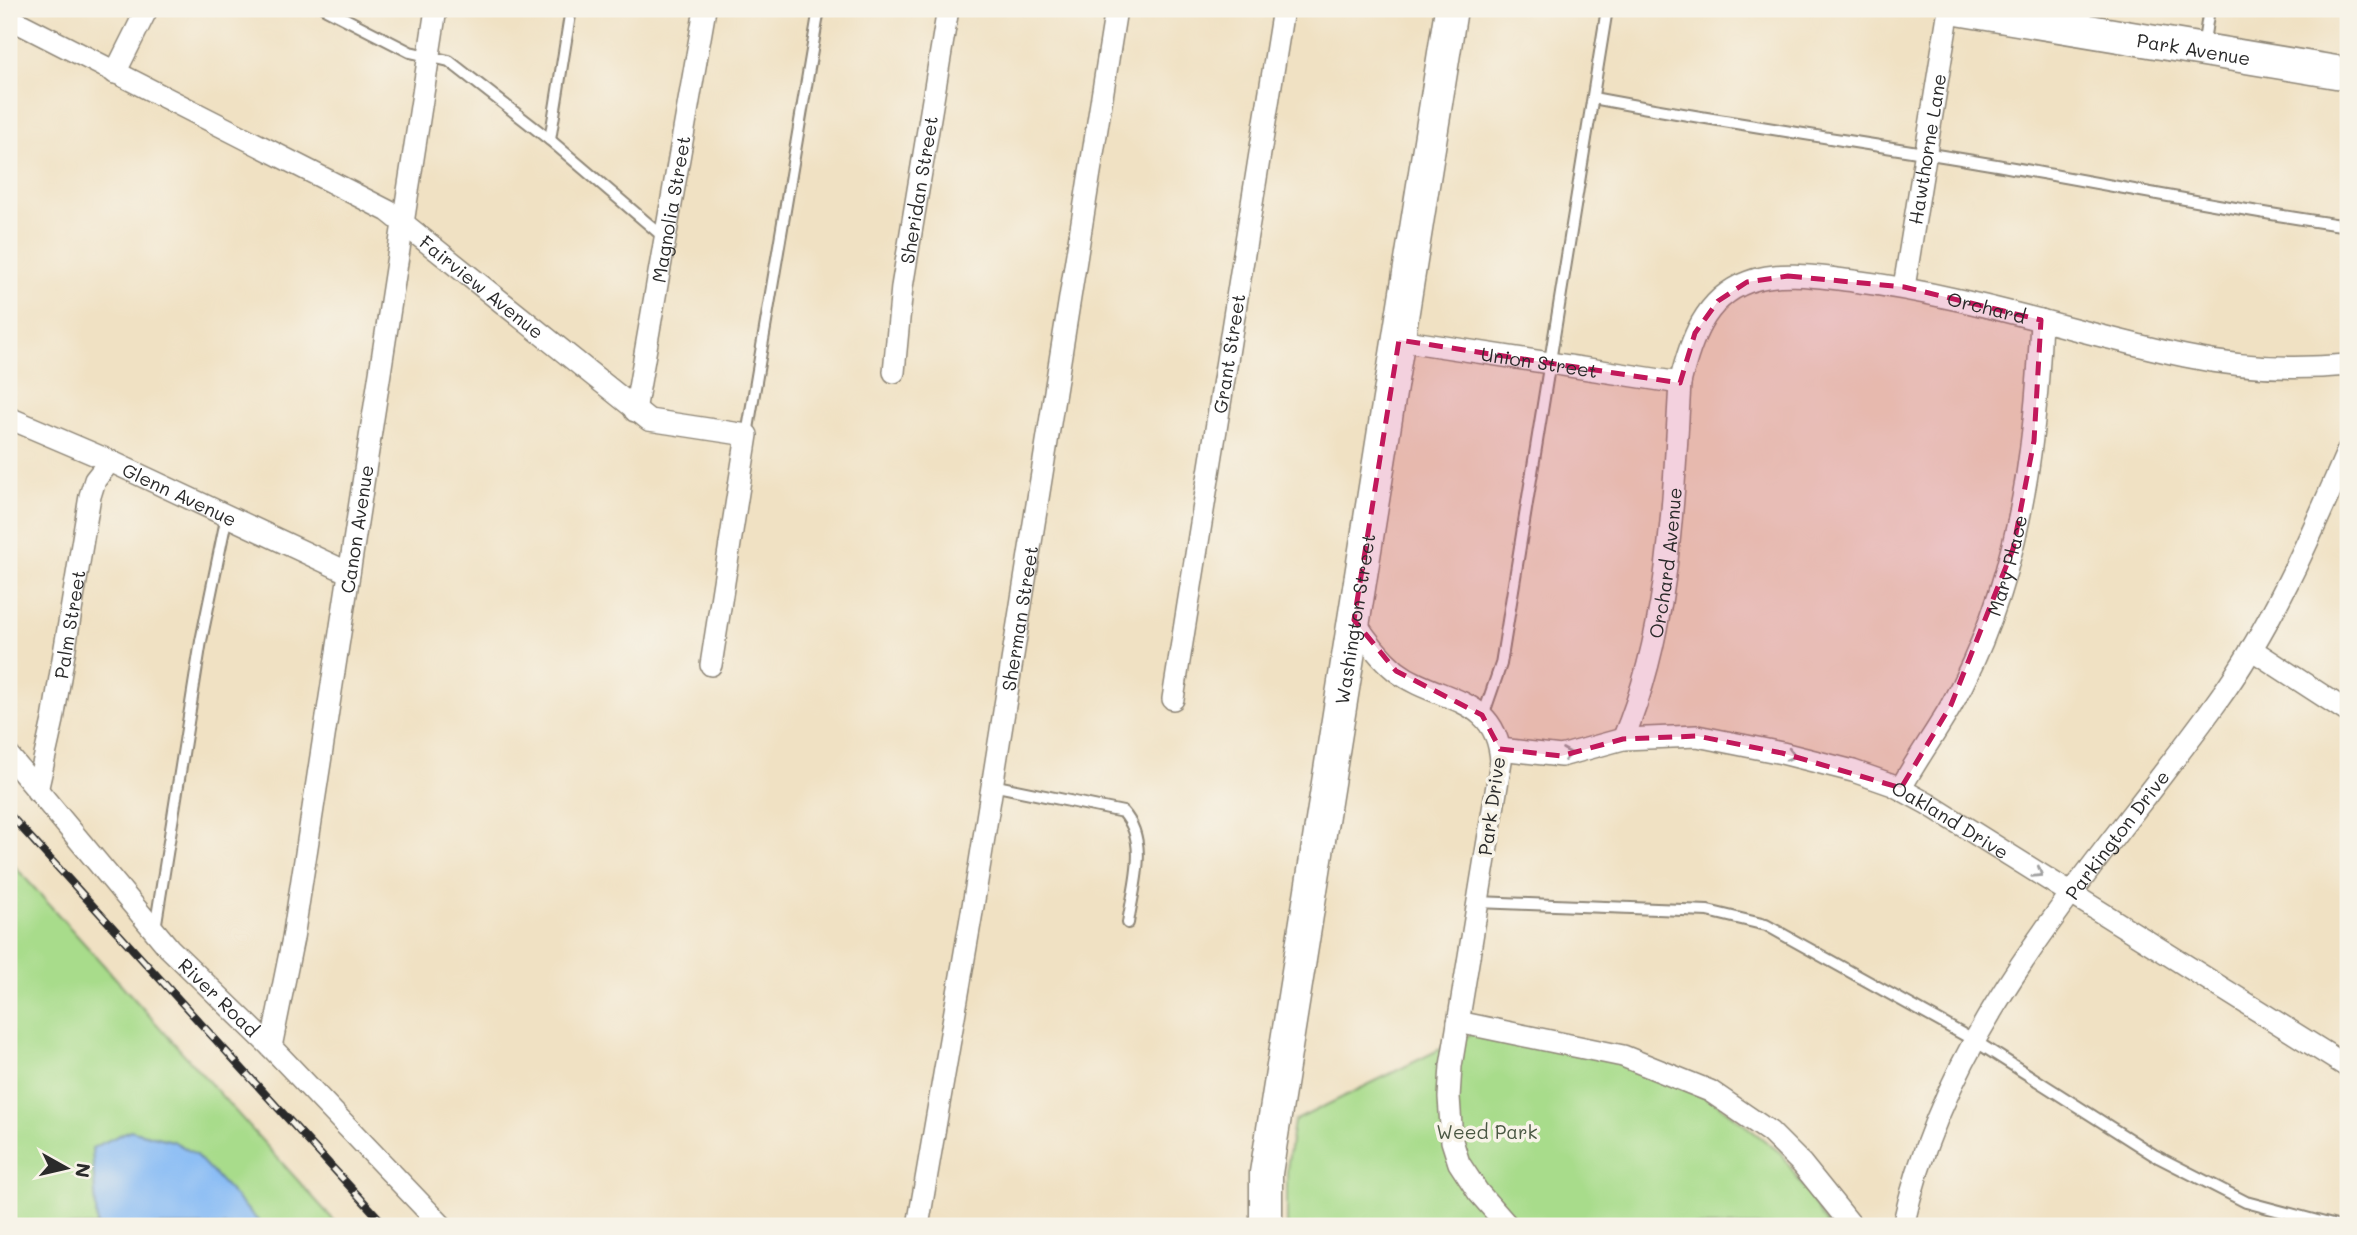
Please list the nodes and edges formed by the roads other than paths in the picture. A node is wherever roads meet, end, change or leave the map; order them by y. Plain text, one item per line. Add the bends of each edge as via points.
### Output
1 (147, 9) edge
2 (326, 9) edge
3 (436, 9) edge
4 (571, 9) edge
5 (705, 9) edge
6 (819, 9) edge
7 (948, 9) edge
8 (1116, 9) edge
9 (1283, 9) edge
10 (1451, 9) edge
11 (1607, 9) edge
12 (1949, 9) edge
13 (1957, 9) edge
14 (2209, 9) edge
15 (2055, 17) edge
16 (9, 18) edge
17 (2203, 50) junction
18 (429, 54) junction
19 (2347, 68) edge
20 (115, 72) junction
21 (1593, 97) junction
22 (550, 140) junction
23 (1926, 154) junction
24 (403, 222) junction
25 (2348, 226) edge
26 (666, 239) junction
27 (1904, 287) junction
28 (2041, 320) junction
29 (1399, 340) junction
30 (1551, 363) junction
31 (2348, 365) edge
32 (894, 372) dead end
33 (1680, 383) junction
34 (635, 411) junction
35 (9, 418) edge
36 (747, 435) junction
37 (2348, 450) edge
38 (110, 461) junction
39 (227, 515) junction
40 (349, 573) junction
41 (1354, 620) junction
42 (2251, 649) junction
43 (711, 665) dead end
44 (1173, 699) dead end
45 (2348, 712) edge
46 (1483, 716) junction
47 (1623, 739) junction
48 (1500, 749) junction
49 (9, 756) edge
50 (992, 785) junction
51 (1901, 788) junction
52 (37, 791) junction
53 (2068, 894) junction
54 (1477, 902) junction
55 (1128, 923) dead end
56 (155, 931) junction
57 (1458, 1022) junction
58 (1975, 1041) junction
59 (271, 1047) junction
60 (2348, 1067) edge
61 (1264, 1223) edge
62 (442, 1226) edge
63 (918, 1226) edge
64 (1508, 1226) edge
65 (1852, 1226) edge
66 (1903, 1226) edge
67 (2336, 1226) edge

1 - 20 street
2 - 18 lane via 411,52
3 - 18 street, Canon Avenue
4 - 22 lane
5 - 26 street, Magnolia Street
6 - 36 lane
7 - 32 street, Sheridan Street via 902,287
8 - 50 street, Sherman Street
9 - 44 street, Grant Street
10 - 29 main road, Washington Street
11 - 21 lane
12 - 23 street, Hawthorne Lane
13 - 15 main road, Park Avenue
14 - 17 lane
15 - 17 main road, Park Avenue
16 - 20 street, Fairview Avenue
17 - 19 main road, Park Avenue
18 - 22 lane via 449,61
18 - 24 street, Canon Avenue
20 - 24 street, Fairview Avenue
21 - 23 lane
21 - 30 lane
22 - 26 lane
23 - 25 lane
23 - 27 street, Hawthorne Lane
24 - 34 street, Fairview Avenue
24 - 40 street, Canon Avenue
26 - 34 street, Magnolia Street
27 - 28 street, Orchard
27 - 33 street, Orchard via 1788,276 1747,282 1705,315
28 - 31 street, Orchard via 2234,365 2292,370
28 - 51 street, Mary Place via 2034,441 2013,549 1951,705
29 - 30 street, Union Street
29 - 41 main road, Washington Street
30 - 33 street, Union Street
30 - 46 lane via 1501,664
33 - 47 street, Orchard Avenue via 1663,590 1650,652
34 - 36 street, Fairview Avenue via 658,423
35 - 38 street, Glenn Avenue
36 - 43 street
37 - 42 street, Parkington Drive
38 - 39 street, Glenn Avenue
38 - 52 street, Palm Street via 95,480 90,496
39 - 40 street, Glenn Avenue
39 - 56 lane via 201,640
40 - 59 street, Canon Avenue via 293,938
41 - 46 street via 1396,671
41 - 61 main road, Washington Street via 1266,1173
42 - 45 street
42 - 53 street, Parkington Drive via 2217,703
46 - 48 street, Park Drive
48 -> 47 street, Oakland Drive via 1561,756
47 -> 51 street, Oakland Drive via 1697,736 1853,771
48 - 54 street, Park Drive
49 - 52 street, River Road
50 - 55 lane via 1123,812 1137,833 1139,846
50 - 63 street, Sherman Street
51 -> 53 street, Oakland Drive
52 - 56 street, River Road
53 - 58 street, Parkington Drive
53 - 60 street, Oakland Drive
54 - 57 street, Park Drive
54 - 58 lane via 1708,911 1766,925
56 - 59 street, River Road
57 - 64 street, Park Drive via 1449,1097 1452,1141 1470,1181
57 - 65 street via 1623,1056 1710,1091 1770,1132
58 - 66 street, Parkington Drive via 1936,1119
58 - 67 lane via 2154,1155 2246,1202
59 - 62 street, River Road

